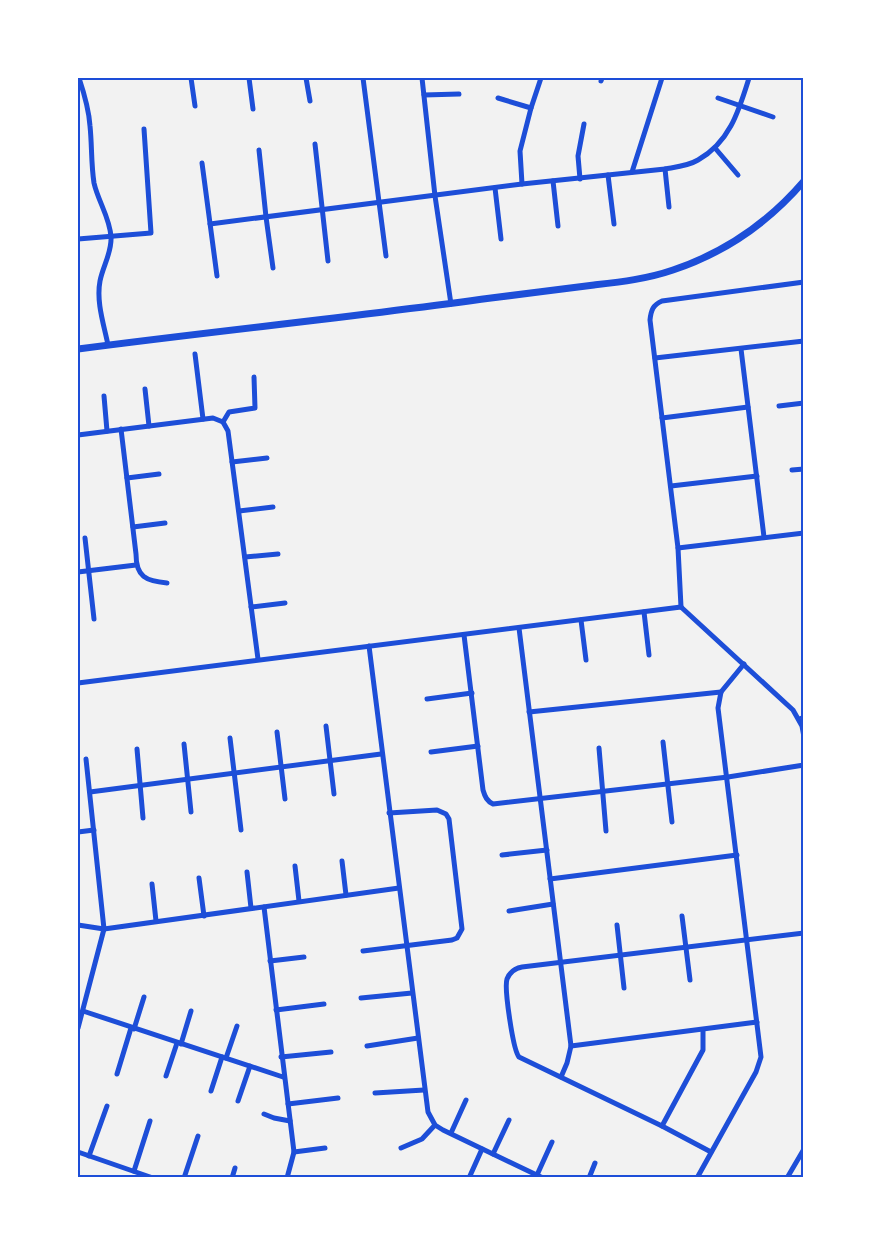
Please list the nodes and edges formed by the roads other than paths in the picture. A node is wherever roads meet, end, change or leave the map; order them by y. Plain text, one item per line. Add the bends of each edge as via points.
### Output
1 (80, 78) edge
2 (191, 78) edge
3 (248, 78) edge
4 (306, 78) edge
5 (363, 78) edge
6 (422, 78) edge
7 (541, 78) edge
8 (662, 78) edge
9 (749, 78) edge
10 (459, 94) dead end
11 (424, 95) junction
12 (498, 98) dead end
13 (718, 98) dead end
14 (310, 101) dead end
15 (195, 106) dead end
16 (741, 106) junction
17 (531, 108) junction
18 (253, 109) dead end
19 (773, 117) dead end
20 (584, 124) dead end
21 (144, 129) dead end
22 (315, 144) dead end
23 (715, 148) junction
24 (259, 150) dead end
25 (202, 163) dead end
26 (665, 169) junction
27 (632, 172) junction
28 (738, 175) dead end
29 (608, 176) junction
30 (580, 179) junction
31 (553, 181) junction
32 (804, 181) edge
33 (522, 184) junction
34 (495, 188) junction
35 (435, 196) junction
36 (379, 203) junction
37 (670, 207) dead end
38 (322, 210) junction
39 (266, 217) junction
40 (210, 224) junction
41 (614, 224) dead end
42 (558, 226) dead end
43 (111, 236) junction
44 (78, 238) edge
45 (501, 239) dead end
46 (386, 256) dead end
47 (328, 260) dead end
48 (274, 268) dead end
49 (217, 276) dead end
50 (804, 282) edge
51 (451, 304) junction
52 (804, 341) edge
53 (108, 345) junction
54 (78, 348) edge
55 (741, 349) junction
56 (195, 354) dead end
57 (655, 358) junction
58 (254, 377) dead end
59 (145, 389) dead end
60 (104, 396) dead end
61 (804, 403) edge
62 (778, 406) dead end
63 (748, 407) junction
64 (662, 418) junction
65 (203, 419) junction
66 (223, 422) junction
67 (149, 426) junction
68 (121, 429) junction
69 (107, 431) junction
70 (78, 434) edge
71 (267, 458) dead end
72 (232, 462) junction
73 (804, 469) edge
74 (792, 470) dead end
75 (159, 474) dead end
76 (757, 476) junction
77 (127, 478) junction
78 (671, 486) junction
79 (273, 507) dead end
80 (239, 511) junction
81 (164, 523) dead end
82 (133, 527) junction
83 (804, 533) edge
84 (764, 537) junction
85 (85, 538) dead end
86 (678, 548) junction
87 (278, 554) dead end
88 (245, 557) junction
89 (136, 566) junction
90 (89, 570) junction
91 (78, 572) edge
92 (167, 583) dead end
93 (284, 603) dead end
94 (251, 607) junction
95 (681, 607) junction
96 (644, 612) junction
97 (94, 619) dead end
98 (581, 620) junction
99 (519, 628) junction
100 (464, 635) junction
101 (368, 646) junction
102 (649, 655) dead end
103 (258, 659) junction
104 (586, 660) dead end
105 (744, 664) junction
106 (78, 683) edge
107 (721, 692) junction
108 (472, 693) junction
109 (427, 699) dead end
110 (529, 712) junction
111 (801, 717) edge
112 (326, 726) dead end
113 (277, 732) dead end
114 (804, 737) edge
115 (230, 738) dead end
116 (663, 742) dead end
117 (184, 744) dead end
118 (478, 746) junction
119 (598, 748) dead end
120 (136, 749) dead end
121 (430, 752) dead end
122 (381, 754) junction
123 (86, 759) dead end
124 (330, 761) junction
125 (804, 764) edge
126 (281, 768) junction
127 (235, 774) junction
128 (728, 777) junction
129 (187, 779) junction
130 (668, 783) junction
131 (140, 785) junction
132 (602, 791) junction
133 (90, 792) junction
134 (334, 794) dead end
135 (540, 798) junction
136 (285, 799) dead end
137 (191, 812) dead end
138 (389, 814) junction
139 (143, 818) dead end
140 (672, 822) dead end
141 (804, 828) edge
142 (94, 830) junction
143 (241, 830) dead end
144 (606, 831) dead end
145 (78, 832) edge
146 (804, 833) edge
147 (546, 850) junction
148 (502, 855) dead end
149 (737, 855) junction
150 (342, 861) dead end
151 (295, 866) dead end
152 (247, 872) dead end
153 (199, 878) dead end
154 (550, 879) junction
155 (152, 884) dead end
156 (399, 888) junction
157 (346, 895) junction
158 (298, 901) junction
159 (553, 904) junction
160 (264, 906) junction
161 (251, 908) junction
162 (509, 910) dead end
163 (204, 916) junction
164 (682, 916) dead end
165 (156, 921) junction
166 (78, 925) edge
167 (617, 925) dead end
168 (104, 929) junction
169 (804, 932) edge
170 (747, 940) junction
171 (407, 946) junction
172 (686, 948) junction
173 (363, 951) dead end
174 (621, 956) junction
175 (304, 957) dead end
176 (270, 961) junction
177 (560, 963) junction
178 (690, 980) dead end
179 (624, 988) dead end
180 (412, 993) junction
181 (144, 997) dead end
182 (361, 998) dead end
183 (324, 1004) dead end
184 (276, 1010) junction
185 (191, 1011) dead end
186 (83, 1012) junction
187 (757, 1022) junction
188 (237, 1026) dead end
189 (78, 1028) edge
190 (133, 1028) junction
191 (702, 1030) junction
192 (418, 1038) junction
193 (179, 1043) junction
194 (367, 1046) dead end
195 (571, 1046) junction
196 (331, 1052) dead end
197 (281, 1057) junction
198 (224, 1058) junction
199 (250, 1066) junction
200 (117, 1074) dead end
201 (166, 1076) dead end
202 (283, 1077) junction
203 (560, 1077) junction
204 (424, 1090) junction
205 (211, 1091) dead end
206 (375, 1093) dead end
207 (338, 1098) dead end
208 (466, 1100) dead end
209 (238, 1101) dead end
210 (288, 1104) junction
211 (107, 1106) dead end
212 (264, 1114) dead end
213 (509, 1120) dead end
214 (290, 1121) junction
215 (150, 1122) dead end
216 (435, 1125) junction
217 (662, 1126) junction
218 (451, 1133) junction
219 (198, 1136) dead end
220 (552, 1142) dead end
221 (325, 1148) dead end
222 (401, 1148) dead end
223 (482, 1149) junction
224 (804, 1149) edge
225 (78, 1152) edge
226 (294, 1152) junction
227 (711, 1152) junction
228 (493, 1154) junction
229 (89, 1156) junction
230 (595, 1163) dead end
231 (235, 1168) dead end
232 (528, 1170) junction
233 (134, 1171) junction
234 (537, 1174) junction
235 (153, 1178) edge
236 (184, 1178) edge
237 (232, 1178) edge
238 (287, 1178) edge
239 (469, 1178) edge
240 (524, 1178) edge
241 (544, 1178) edge
242 (588, 1178) edge
243 (697, 1178) edge
244 (787, 1178) edge

1 - 43 street via 90,123 94,182
2 - 15 street
3 - 18 street
4 - 14 street
5 - 36 street
6 - 11 street
7 - 17 street
8 - 27 street
9 - 16 street
10 - 11 street
11 - 35 street
12 - 17 street
13 - 16 street
16 - 19 street
16 - 23 street via 732,127
17 - 33 street via 520,150
20 - 30 street via 578,156
21 - 43 street via 151,233
22 - 38 street
23 - 26 street via 698,160
23 - 28 street
24 - 39 street
25 - 40 street
26 - 27 street
26 - 37 street
27 - 29 street
29 - 30 street
29 - 41 street
30 - 31 street
31 - 33 street
31 - 42 street
32 - 51 street via 786,202 732,244 672,271 637,279
33 - 34 street
34 - 35 street
34 - 45 street
35 - 36 street
35 - 51 street
36 - 38 street
36 - 46 street
38 - 39 street
38 - 47 street
39 - 40 street
39 - 48 street
40 - 49 street
43 - 44 street
43 - 53 street via 99,290
50 - 57 street via 657,303 651,313
51 - 53 street
52 - 55 street
53 - 54 street
55 - 57 street
55 - 63 street
56 - 65 street
57 - 64 street
58 - 66 street via 255,408 229,412
59 - 67 street
60 - 69 street
61 - 62 street
63 - 64 street
63 - 76 street
64 - 78 street
65 - 66 street
65 - 67 street
66 - 72 street via 228,432
67 - 68 street
68 - 69 street
68 - 77 street
69 - 70 street
71 - 72 street
72 - 80 street
73 - 74 street
75 - 77 street
76 - 78 street
76 - 84 street
77 - 82 street
78 - 86 street
79 - 80 street
80 - 88 street
81 - 82 street
82 - 89 street
83 - 84 street
84 - 86 street
85 - 90 street
86 - 95 street
87 - 88 street
88 - 94 street
89 - 90 street
89 - 92 street via 147,579
90 - 91 street
90 - 97 street
93 - 94 street
94 - 103 street
95 - 96 street
95 - 105 street
96 - 98 street
96 - 102 street
98 - 99 street
98 - 104 street
99 - 100 street
99 - 110 street
100 - 101 street
100 - 108 street
101 - 103 street
101 - 122 street
103 - 106 street
105 - 107 street
105 - 111 street
107 - 110 street
107 - 128 street via 718,708
108 - 109 street
108 - 118 street
110 - 135 street
111 - 114 street
112 - 124 street
113 - 126 street
115 - 127 street
116 - 130 street
117 - 129 street
118 - 121 street
118 - 135 street via 483,790 488,802 499,804
119 - 132 street
120 - 131 street
122 - 124 street
122 - 138 street
123 - 133 street
124 - 126 street
124 - 134 street
125 - 128 street
126 - 127 street
126 - 136 street
127 - 129 street
127 - 143 street
128 - 130 street
128 - 149 street
129 - 131 street
129 - 137 street
130 - 132 street
130 - 140 street
131 - 133 street
131 - 139 street
132 - 135 street
132 - 144 street
133 - 142 street
135 - 147 street
138 - 156 street
138 - 171 street via 437,810 446,814 451,824 462,929 452,940
141 - 146 street
142 - 145 street
142 - 168 street
147 - 148 street
147 - 154 street
149 - 154 street
149 - 170 street
150 - 157 street
151 - 158 street
152 - 161 street
153 - 163 street
154 - 159 street
155 - 165 street
156 - 157 street
156 - 171 street
157 - 158 street
158 - 160 street
159 - 162 street
159 - 177 street
160 - 161 street
160 - 176 street
161 - 163 street
163 - 165 street
164 - 172 street
165 - 168 street
166 - 168 street
167 - 174 street
168 - 186 street
169 - 170 street
170 - 172 street
170 - 187 street
171 - 173 street
171 - 180 street
172 - 174 street
172 - 178 street
174 - 177 street
174 - 179 street
175 - 176 street
176 - 184 street
177 - 195 street
177 - 203 street via 518,968 507,981 516,1054
180 - 182 street
180 - 192 street
181 - 190 street
183 - 184 street
184 - 197 street
185 - 193 street
186 - 189 street
186 - 190 street
187 - 191 street
187 - 227 street via 760,1064
188 - 198 street
190 - 193 street
190 - 200 street
191 - 195 street
191 - 217 street via 703,1050
192 - 194 street
192 - 204 street
193 - 198 street
193 - 201 street
195 - 203 street
196 - 197 street
197 - 202 street
198 - 199 street
198 - 205 street
199 - 202 street
199 - 209 street
202 - 210 street
203 - 217 street
204 - 206 street
204 - 216 street via 428,1112
207 - 210 street
208 - 218 street
210 - 214 street
211 - 229 street
212 - 214 street
213 - 228 street
214 - 226 street
215 - 233 street
216 - 218 street
216 - 222 street via 422,1139
217 - 227 street
218 - 223 street
219 - 236 street
220 - 234 street
221 - 226 street
223 - 228 street
223 - 239 street
224 - 244 street
225 - 229 street
226 - 238 street
227 - 243 street
228 - 232 street
229 - 233 street
230 - 242 street
231 - 237 street
232 - 234 street
232 - 240 street
233 - 235 street
234 - 241 street

